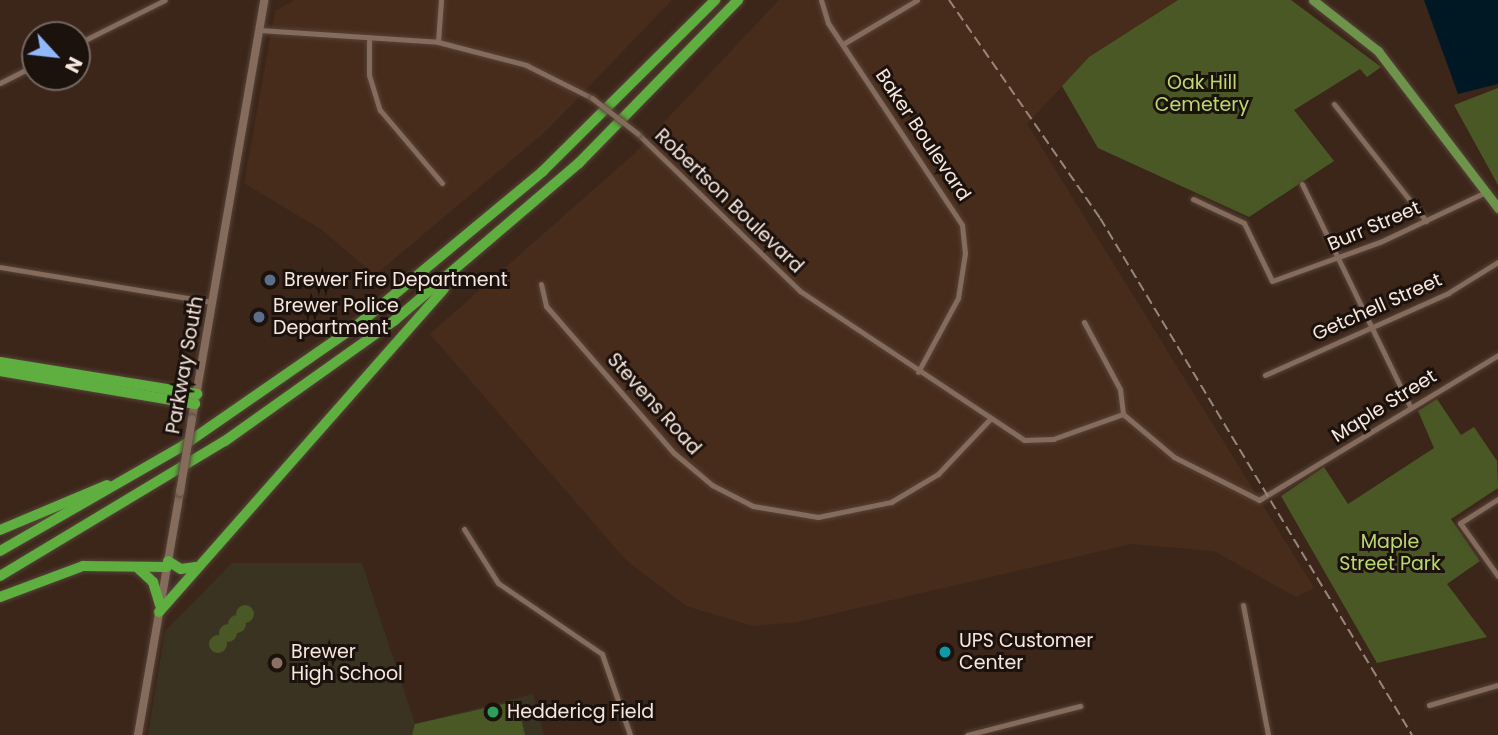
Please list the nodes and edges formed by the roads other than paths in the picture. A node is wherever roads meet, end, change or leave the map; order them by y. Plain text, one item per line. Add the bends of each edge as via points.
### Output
1 (165, 0) edge
2 (264, 0) edge
3 (441, 0) edge
4 (709, 0) edge
5 (715, 0) edge
6 (738, 0) edge
7 (821, 0) edge
8 (917, 0) edge
9 (1313, 0) edge
10 (259, 30) junction
11 (91, 37) edge
12 (677, 40) junction
13 (369, 41) junction
14 (438, 42) junction
15 (843, 44) junction
16 (21, 72) edge
17 (0, 83) edge
18 (1334, 104) dead end
19 (442, 183) dead end
20 (1301, 184) dead end
21 (1486, 192) junction
22 (1193, 199) dead end
23 (1498, 208) edge
24 (519, 218) junction
25 (1426, 221) junction
26 (1341, 258) junction
27 (1498, 262) edge
28 (0, 267) edge
29 (541, 284) dead end
30 (212, 302) junction
31 (1084, 322) dead end
32 (1371, 327) junction
33 (1498, 355) edge
34 (0, 362) edge
35 (0, 371) edge
36 (918, 372) junction
37 (1265, 374) dead end
38 (196, 399) junction
39 (1411, 408) junction
40 (1123, 414) junction
41 (991, 418) junction
42 (163, 458) junction
43 (1498, 499) edge
44 (464, 529) dead end
45 (0, 530) edge
46 (0, 551) edge
47 (201, 563) junction
48 (167, 564) junction
49 (133, 566) junction
50 (0, 576) edge
51 (1498, 576) edge
52 (0, 597) edge
53 (1243, 604) dead end
54 (160, 609) junction
55 (1498, 685) edge
56 (1429, 705) dead end
57 (1080, 706) dead end
58 (138, 735) edge
59 (630, 735) edge
60 (967, 735) edge
61 (1268, 735) edge

1 - 11 street
2 - 10 main road, Parkway South
3 - 14 street
4 - 12 highway
5 - 12 highway
6 - 24 highway via 629,116
7 - 15 street, Baker Boulevard
8 - 15 street
9 - 21 main road via 1383,57
10 - 13 street, Robertson Boulevard
10 - 30 main road, Parkway South
12 - 42 highway via 552,163 426,272 283,380
13 - 14 street, Robertson Boulevard
13 - 19 street via 371,88 380,110
14 - 36 street, Robertson Boulevard, bridge via 526,65 592,98 638,134 778,274
15 - 36 street, Baker Boulevard via 962,225 965,253 958,298
16 - 17 street
18 - 25 street
20 - 26 street
21 - 23 main road
21 - 25 street, Burr Street
22 - 26 street, Burr Street via 1244,223 1272,281
24 - 47 highway via 404,330
24 - 50 highway via 273,409
25 - 26 street, Burr Street
26 - 32 street
27 - 32 street, Getchell Street via 1448,293
28 - 30 street
29 - 41 street, Stevens Road via 546,306 674,453 712,485 761,508 818,517 891,502 939,474
30 - 38 main road, Parkway South
31 - 40 street via 1120,389
32 - 37 street, Getchell Street
32 - 39 street
33 - 39 street, Maple Street
34 - 38 highway
35 - 38 highway
36 - 41 street, Robertson Boulevard
38 - 48 main road, Parkway South, bridge
39 - 40 street, Maple Street via 1253,499 1221,475 1170,454
40 - 41 street, Robertson Boulevard via 1038,442 1012,434
42 - 45 highway
42 - 46 highway
43 - 51 street via 1461,523
44 - 59 street via 498,583 603,654
47 - 48 highway via 184,570
47 - 54 highway
48 - 49 highway
48 - 54 main road, Parkway South
49 - 52 highway via 83,566
49 - 54 highway via 149,576
53 - 61 street
54 - 58 main road, Parkway South
55 - 56 street
57 - 60 street

